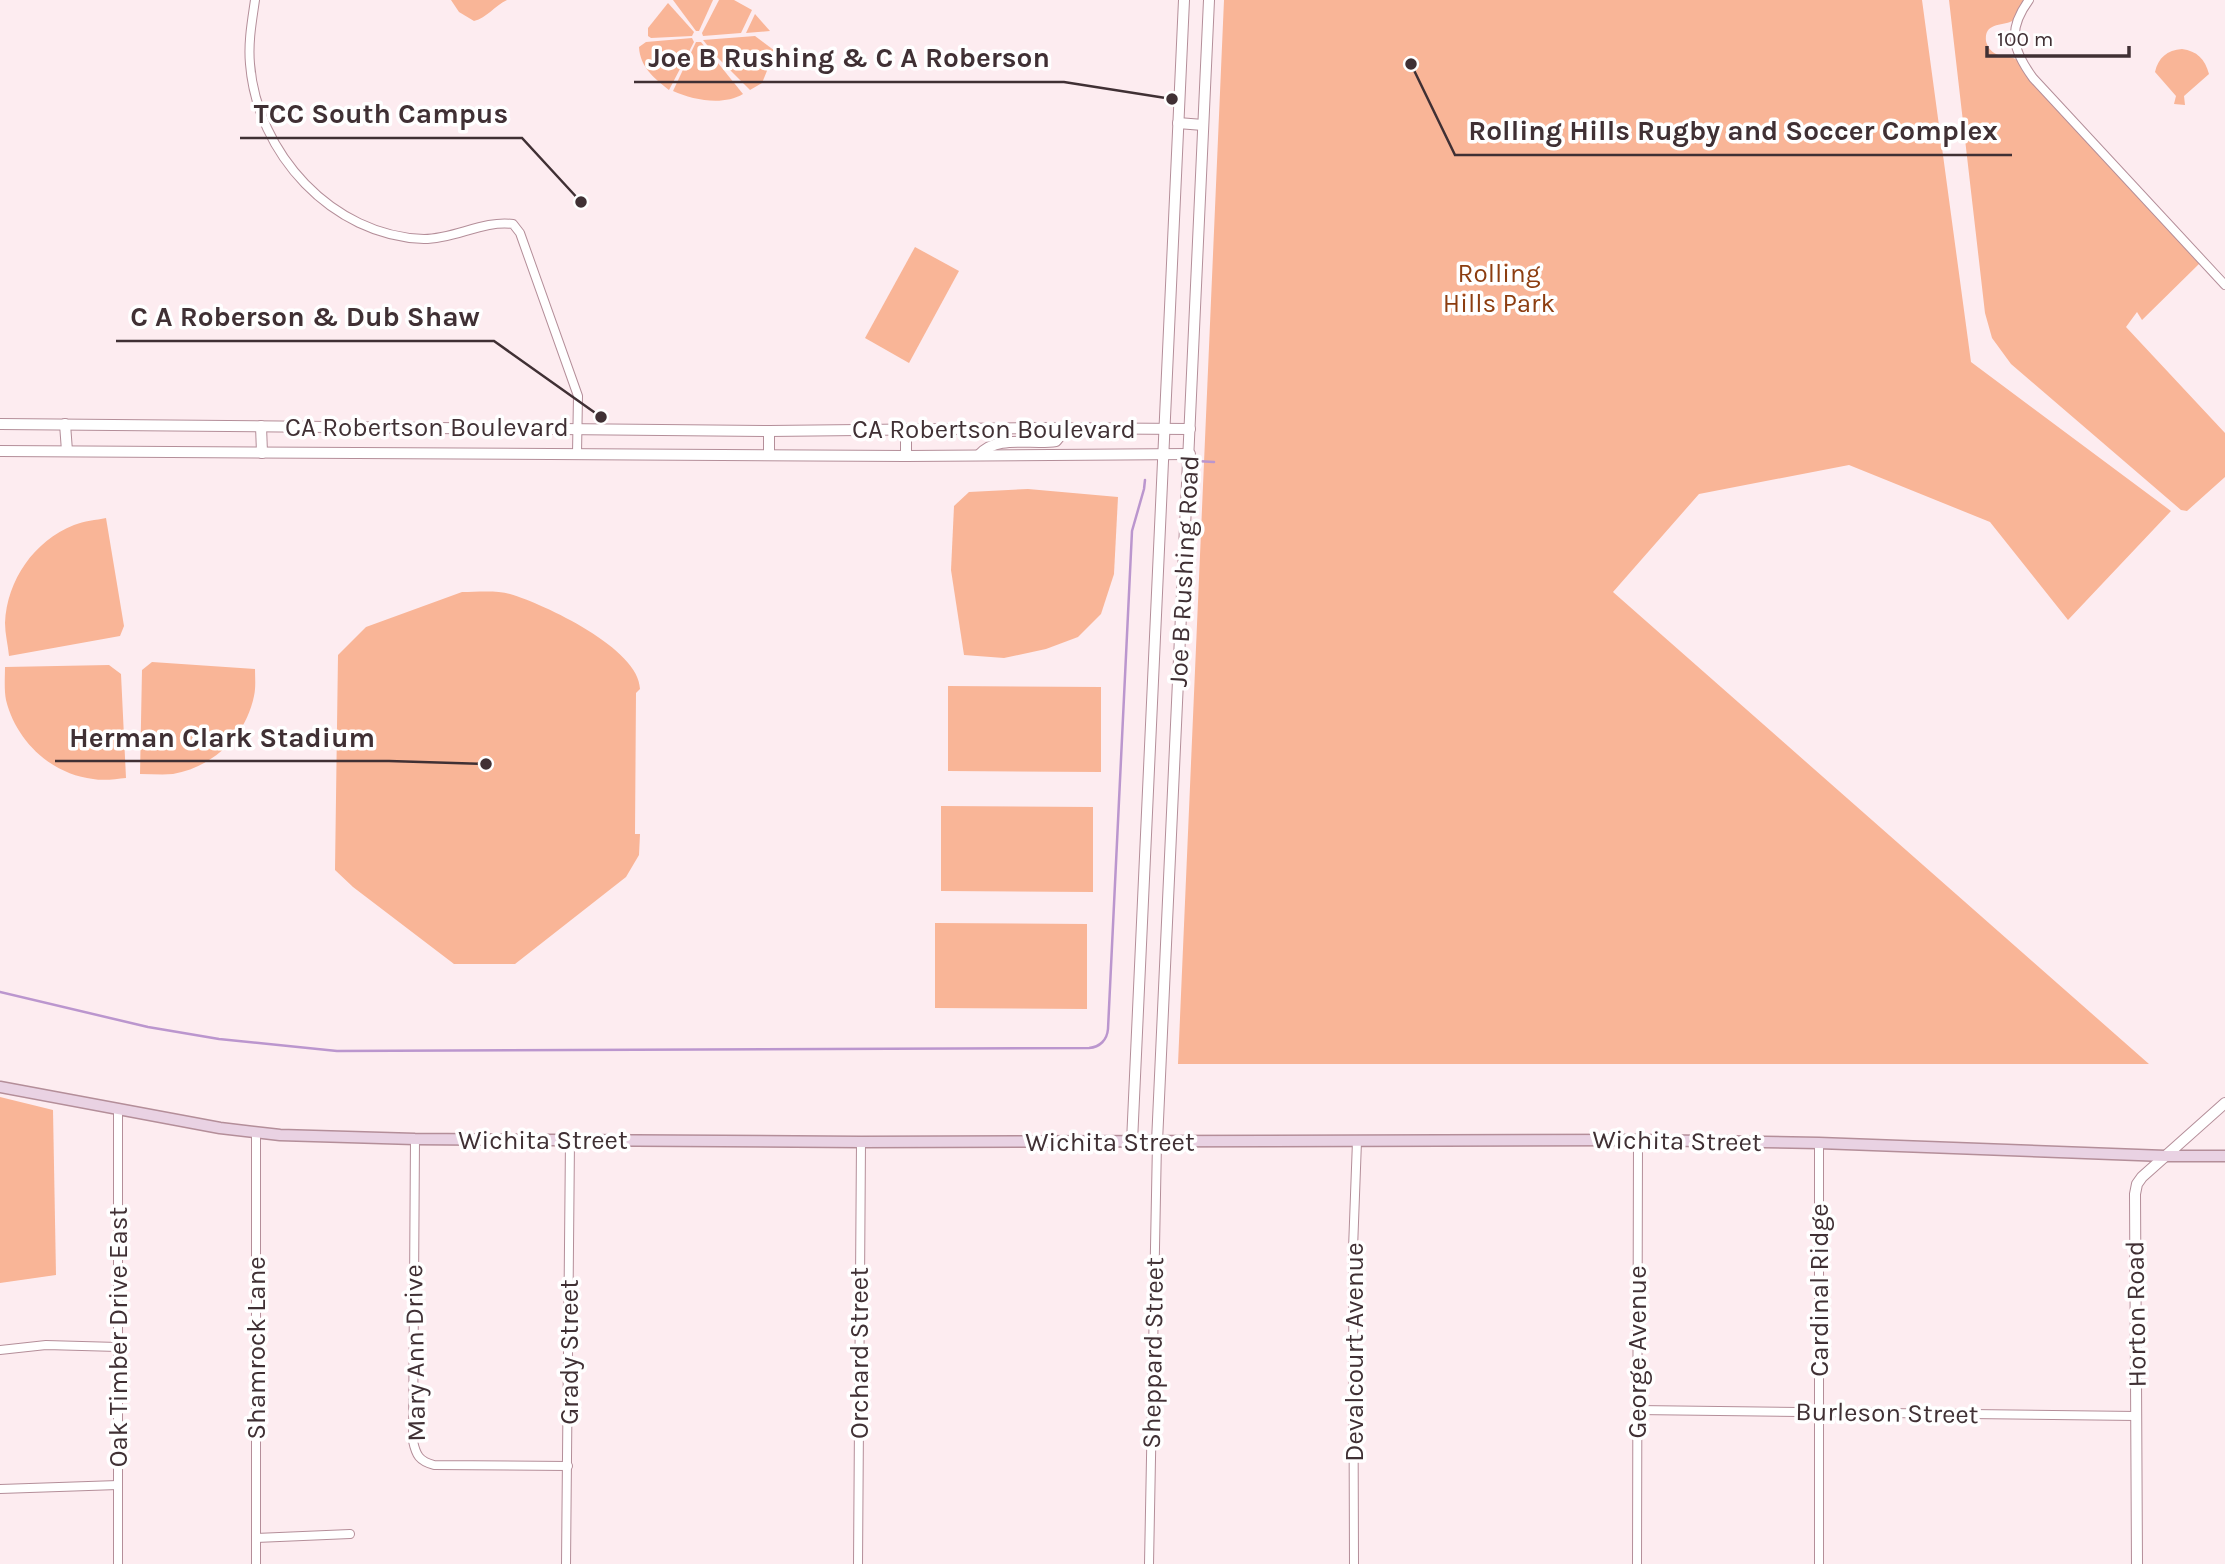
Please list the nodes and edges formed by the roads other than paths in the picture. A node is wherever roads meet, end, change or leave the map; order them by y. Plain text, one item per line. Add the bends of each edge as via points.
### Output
1 (255, 0) edge
2 (1184, 0) edge
3 (1209, 0) edge
4 (2029, 0) edge
5 (1178, 123) junction
6 (1203, 125) junction
7 (2225, 285) edge
8 (0, 424) edge
9 (65, 424) junction
10 (261, 426) junction
11 (1061, 428) junction
12 (578, 429) junction
13 (906, 429) junction
14 (1164, 429) junction
15 (1191, 429) junction
16 (769, 431) junction
17 (0, 451) edge
18 (67, 451) junction
19 (262, 453) junction
20 (578, 453) junction
21 (769, 453) junction
22 (1163, 453) junction
23 (1189, 453) junction
24 (979, 455) junction
25 (906, 456) junction
26 (0, 1087) edge
27 (2225, 1103) edge
28 (118, 1110) junction
29 (256, 1133) junction
30 (415, 1139) junction
31 (570, 1140) junction
32 (1638, 1140) junction
33 (1357, 1141) junction
34 (861, 1142) junction
35 (1132, 1142) junction
36 (1157, 1142) junction
37 (1819, 1143) junction
38 (2165, 1156) junction
39 (2225, 1156) edge
40 (118, 1347) junction
41 (0, 1350) edge
42 (1637, 1410) junction
43 (1819, 1411) junction
44 (2137, 1416) junction
45 (568, 1466) junction
46 (118, 1485) junction
47 (0, 1489) edge
48 (350, 1534) dead end
49 (256, 1538) junction
50 (118, 1564) edge
51 (256, 1564) edge
52 (566, 1564) edge
53 (858, 1564) edge
54 (1149, 1564) edge
55 (1354, 1564) edge
56 (1637, 1564) edge
57 (1819, 1564) edge
58 (2137, 1564) edge

1 - 12 street via 250,28 255,94 271,137 298,177 332,208 389,234 423,239 499,222 513,224 578,396
2 - 5 street, Joe B Rushing Road
3 - 6 street, Joe B Rushing Road
4 - 7 street via 2014,35 2015,47 2032,78
5 - 6 street
5 - 14 street, Joe B Rushing Road
6 - 15 street, Joe B Rushing Road
8 - 9 street, CA Robertson Boulevard
9 - 10 street, CA Robertson Boulevard
9 - 18 street
10 - 12 street, CA Robertson Boulevard
10 - 19 street
11 - 13 street, CA Robertson Boulevard
11 - 14 street, CA Robertson Boulevard
11 - 24 street via 1056,441 996,442
12 - 16 street, CA Robertson Boulevard
12 - 20 street
13 - 16 street, CA Robertson Boulevard
13 - 25 street
14 - 15 street, CA Robertson Boulevard
14 - 22 street, Joe B Rushing Road
15 - 23 street, Joe B Rushing Road
16 - 21 street
17 - 18 street, CA Robertson Boulevard
18 - 19 street, CA Robertson Boulevard
19 - 20 street, CA Robertson Boulevard
20 - 21 street, CA Robertson Boulevard
21 - 25 street, CA Robertson Boulevard
22 - 23 street, CA Robertson Boulevard
22 - 24 street, CA Robertson Boulevard
22 - 35 street, Joe B Rushing Road
23 - 36 street, Joe B Rushing Road
24 - 25 street, CA Robertson Boulevard
26 - 28 main road, Wichita Street
27 - 38 street, Horton Road
28 - 29 main road, Wichita Street
28 - 40 street, Oak Timber Drive East
29 - 30 main road, Wichita Street
29 - 49 street, Shamrock Lane
30 - 31 main road, Wichita Street
30 - 45 street, Mary Ann Drive via 415,1454 434,1465
31 - 34 main road, Wichita Street
31 - 45 street, Grady Street
32 - 33 main road, Wichita Street
32 - 37 main road, Wichita Street
32 - 42 street, George Avenue
33 - 36 main road, Wichita Street
33 - 55 street, Devalcourt Avenue
34 - 35 main road, Wichita Street
34 - 53 street, Orchard Street
35 - 36 main road, Wichita Street
36 - 54 street, Sheppard Street
37 - 38 main road, Wichita Street
37 - 43 street, Cardinal Ridge
38 - 39 main road, Wichita Street
38 - 44 street, Horton Road via 2142,1177 2135,1194
40 - 41 street
40 - 46 street, Oak Timber Drive East
42 - 43 street, Burleson Street
42 - 56 street, George Avenue
43 - 44 street, Burleson Street
43 - 57 street, Cardinal Ridge
44 - 58 street, Horton Road
45 - 52 street, Grady Street
46 - 47 street
46 - 50 street, Oak Timber Drive East
48 - 49 street
49 - 51 street, Shamrock Lane

